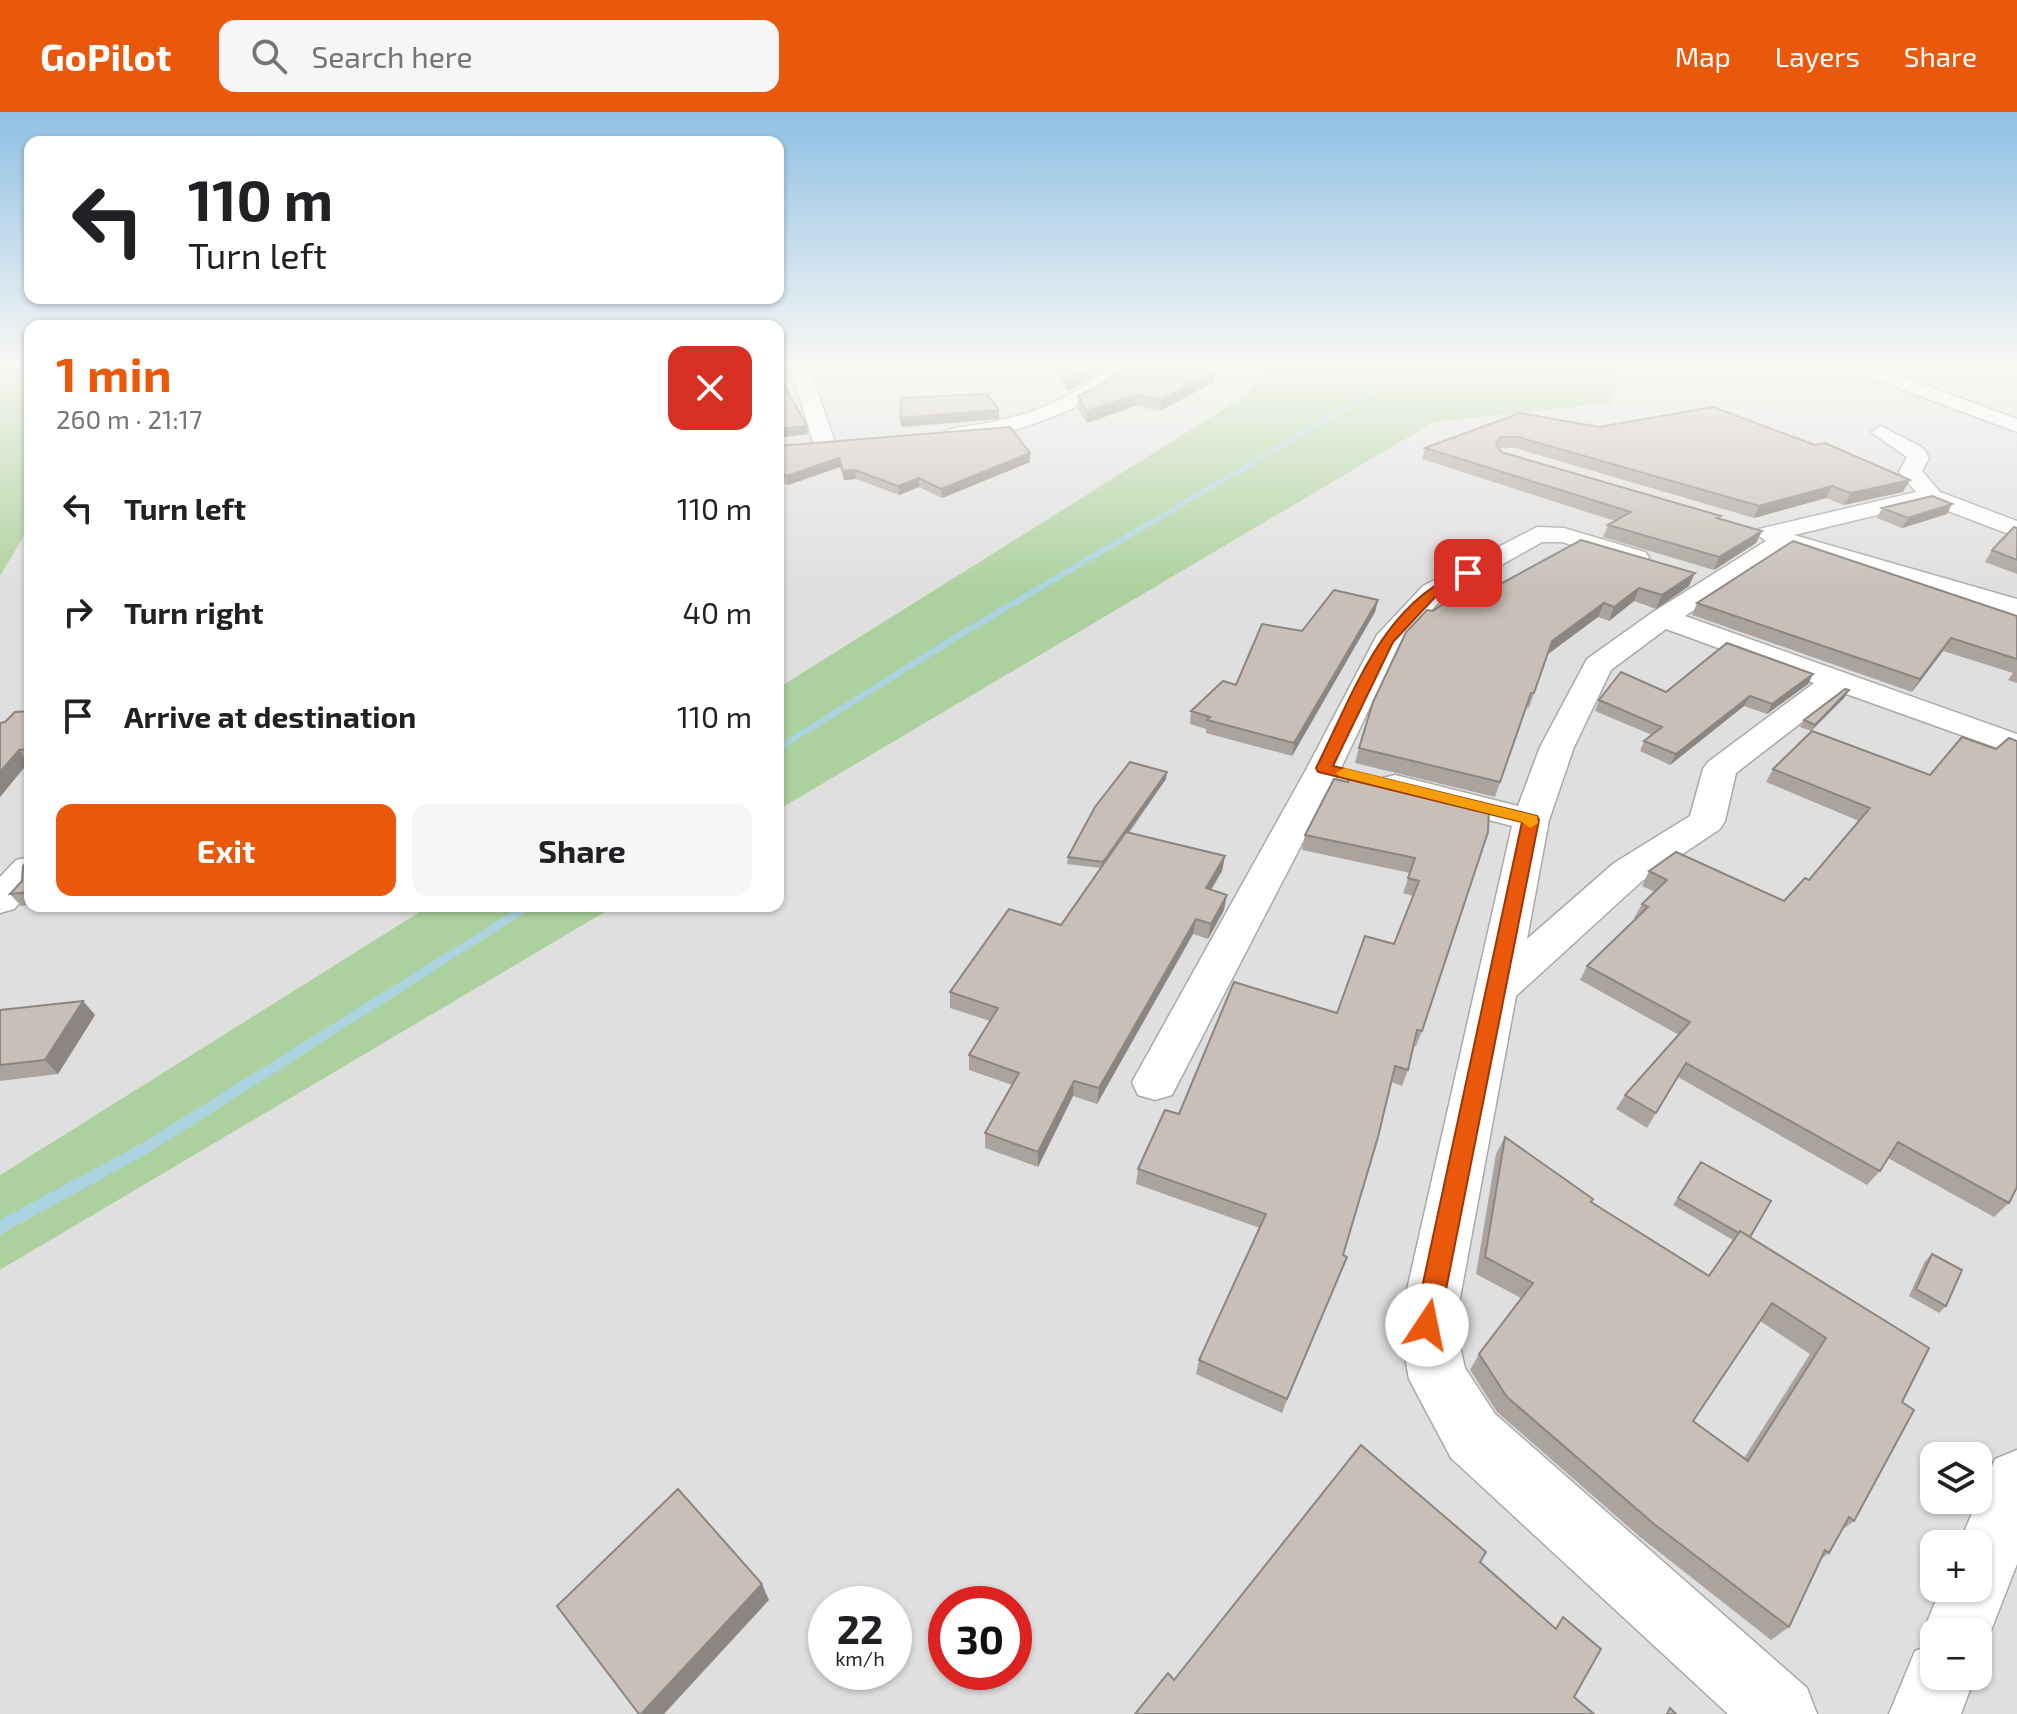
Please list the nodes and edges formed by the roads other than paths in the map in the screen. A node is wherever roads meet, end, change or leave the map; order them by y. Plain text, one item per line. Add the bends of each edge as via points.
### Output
1 (1894, 440) edge
2 (1929, 496) junction
3 (2017, 530) edge
4 (1766, 535) junction
5 (1718, 583) junction
6 (2017, 608) edge
7 (1663, 618) junction
8 (1837, 680) junction
9 (2017, 745) edge
10 (1348, 774) junction
11 (1531, 820) junction
12 (24, 875) edge
13 (0, 900) edge
14 (1495, 991) junction
15 (1155, 1082) dead end
16 (2017, 1481) edge
17 (1992, 1544) edge
18 (1934, 1690) edge
19 (1781, 1714) edge
20 (1925, 1714) edge

1 - 2 street via 1915,453 1918,458 1910,472
2 - 3 street
2 - 4 street
4 - 5 street
4 - 6 street
5 - 7 street
5 - 10 street via 1550,532 1537,534 1433,592 1387,641
7 - 8 street
7 - 11 street via 1598,665 1557,747
8 - 9 street
8 - 14 street via 1720,769 1707,821 1628,872
10 - 11 street
10 - 15 street
11 - 14 street
12 - 13 street
14 - 19 street via 1427,1325 1438,1379 1473,1436
16 - 17 street
18 - 20 street

